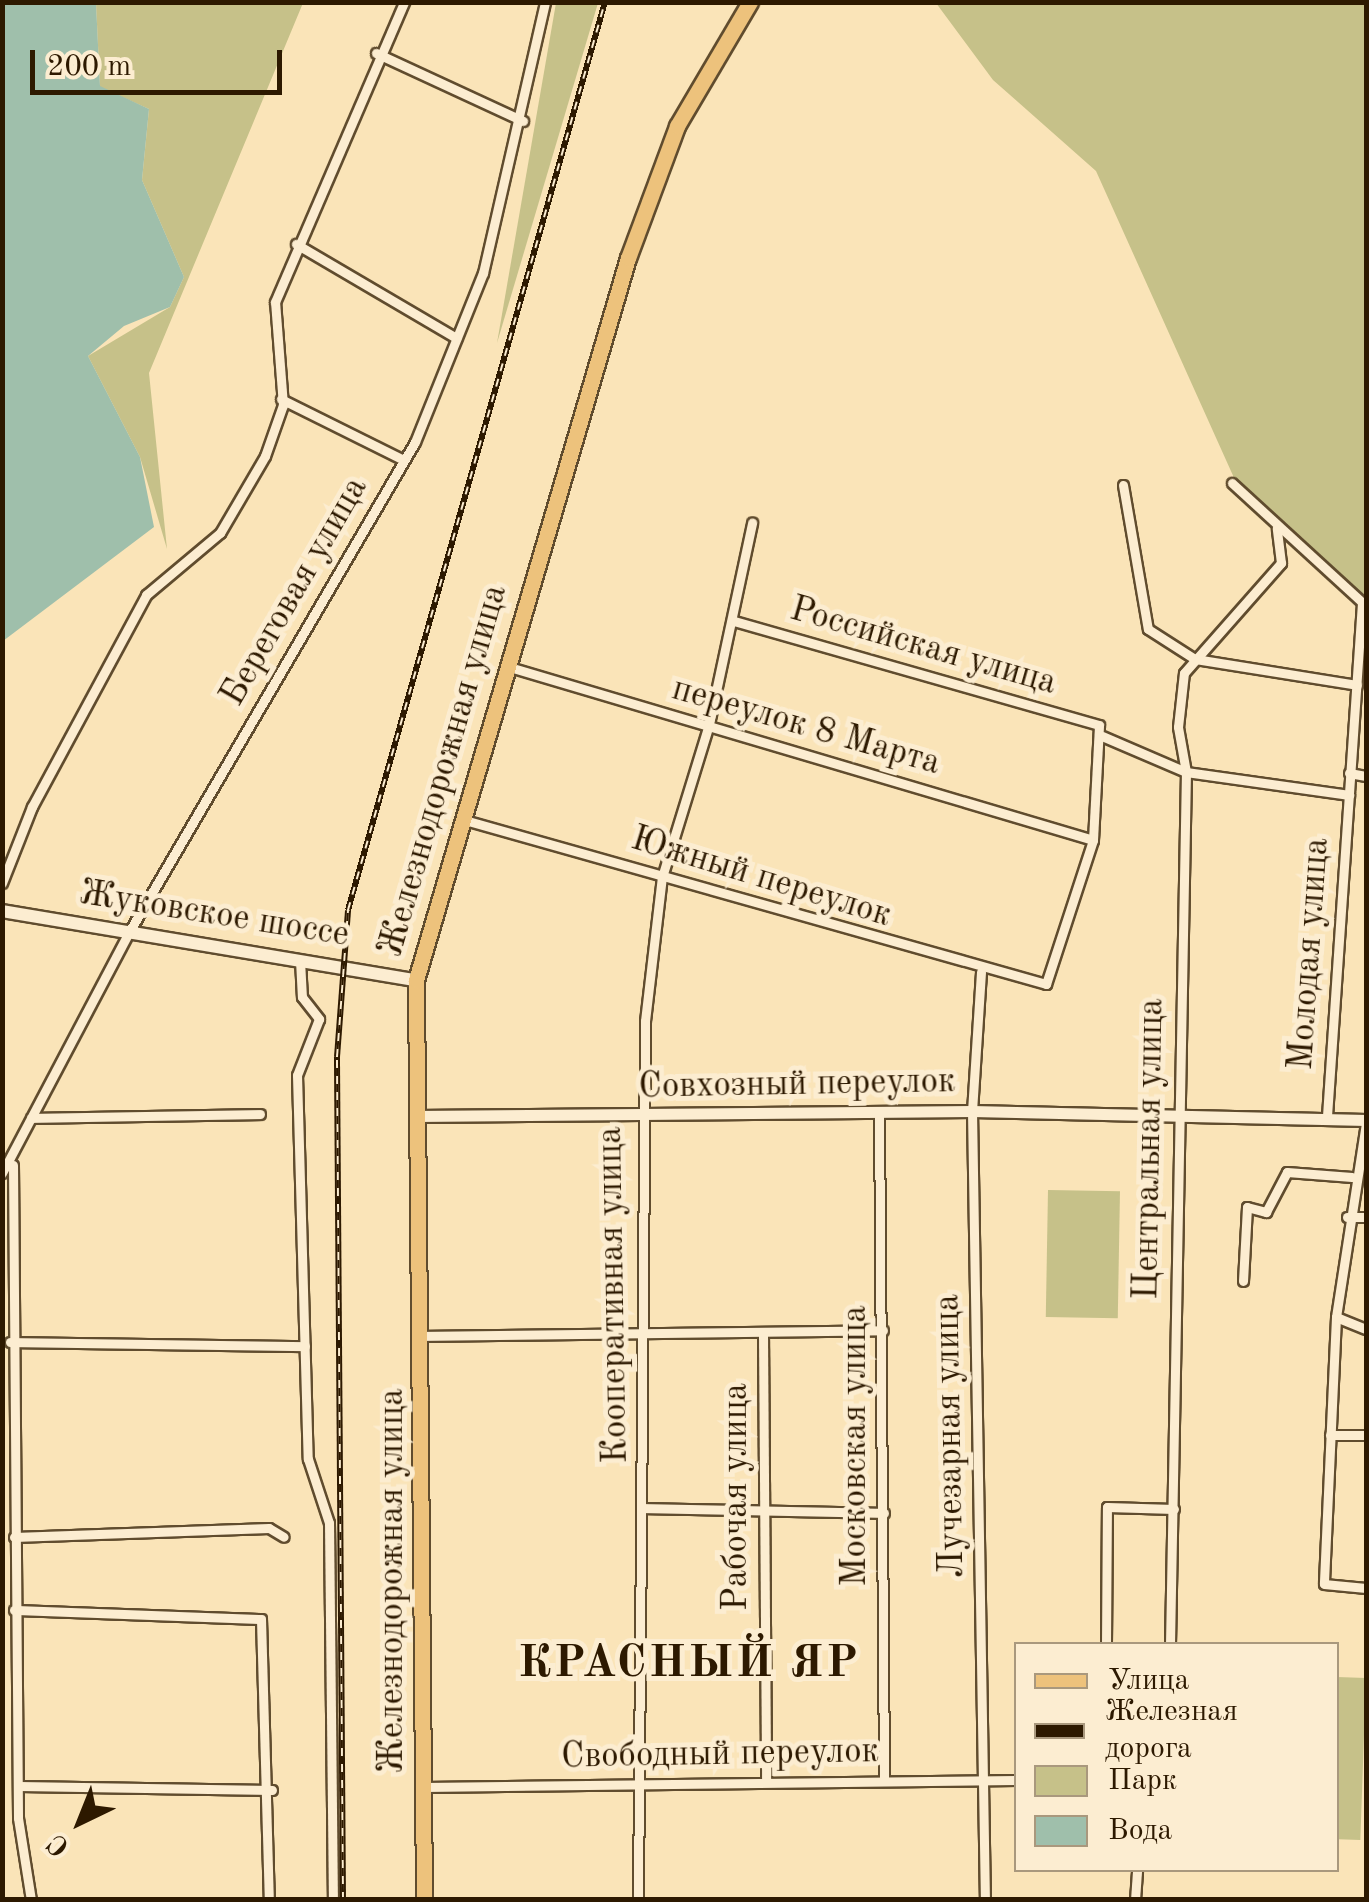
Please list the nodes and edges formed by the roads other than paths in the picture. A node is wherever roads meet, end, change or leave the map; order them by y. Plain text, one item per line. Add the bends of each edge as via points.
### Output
1 (404, 2) edge
2 (545, 2) edge
3 (750, 2) edge
4 (376, 53) junction
5 (523, 120) junction
6 (296, 244) junction
7 (456, 338) junction
8 (281, 399) junction
9 (404, 460) junction
10 (1232, 482) dead end
11 (1123, 484) dead end
12 (752, 524) dead end
13 (1277, 528) junction
14 (1364, 604) edge
15 (732, 621) junction
16 (1195, 659) junction
17 (506, 666) junction
18 (1357, 685) junction
19 (709, 724) junction
20 (1101, 730) junction
21 (1186, 772) junction
22 (1350, 773) junction
23 (1366, 776) edge
24 (1349, 795) junction
25 (462, 819) junction
26 (1092, 840) junction
27 (662, 877) junction
28 (2, 884) edge
29 (2, 911) edge
30 (129, 932) junction
31 (300, 960) junction
32 (981, 972) junction
33 (416, 980) junction
34 (879, 1111) junction
35 (972, 1111) junction
36 (260, 1114) dead end
37 (638, 1114) junction
38 (1179, 1114) junction
39 (416, 1116) junction
40 (1327, 1116) junction
41 (30, 1118) junction
42 (1366, 1121) edge
43 (13, 1165) junction
44 (2, 1172) edge
45 (1352, 1177) junction
46 (1346, 1217) junction
47 (1366, 1218) edge
48 (1243, 1281) dead end
49 (1336, 1317) junction
50 (1366, 1329) edge
51 (883, 1330) junction
52 (642, 1334) junction
53 (763, 1334) junction
54 (421, 1336) junction
55 (10, 1342) junction
56 (305, 1346) junction
57 (1330, 1435) junction
58 (1366, 1435) edge
59 (644, 1508) junction
60 (1174, 1509) junction
61 (764, 1511) junction
62 (884, 1513) junction
63 (14, 1537) junction
64 (284, 1537) dead end
65 (1366, 1588) edge
66 (14, 1610) junction
67 (8, 1634) edge
68 (1106, 1642) edge
69 (1170, 1642) edge
70 (766, 1779) junction
71 (884, 1780) junction
72 (1014, 1780) edge
73 (985, 1781) junction
74 (19, 1786) junction
75 (424, 1786) junction
76 (640, 1786) junction
77 (272, 1790) junction
78 (1137, 1872) edge
79 (31, 1900) edge
80 (269, 1900) edge
81 (333, 1900) edge
82 (424, 1900) edge
83 (638, 1900) edge
84 (984, 1900) edge
85 (1136, 1900) edge

1 - 4 street
2 - 5 street, Береговая улица
3 - 17 main road, Железнодорожная улица via 677,126 628,258
4 - 5 street
4 - 6 street
5 - 7 street, Береговая улица
6 - 7 street
6 - 8 street via 271,322
7 - 9 street, Береговая улица
8 - 9 street
8 - 28 street via 265,456 220,533 146,595 32,807
9 - 30 street, Береговая улица
10 - 13 street
11 - 16 street via 1148,629
12 - 15 street, Кооперативная улица
13 - 14 street
13 - 16 street via 1281,562
14 - 18 street, Молодая улица
15 - 19 street, Кооперативная улица
15 - 20 street, Российская улица
16 - 18 street
16 - 21 street, Центральная улица via 1184,673 1178,727
17 - 19 street, переулок 8 Марта
17 - 25 main road, Железнодорожная улица
18 - 22 street, Молодая улица
19 - 26 street, переулок 8 Марта
19 - 27 street, Кооперативная улица
20 - 21 street, Российская улица
20 - 26 street
21 - 24 street, Молодая улица
21 - 38 street, Центральная улица
22 - 23 street
22 - 24 street, Молодая улица
24 - 40 street, Молодая улица
25 - 27 street, Южный переулок
25 - 33 main road, Железнодорожная улица
26 - 32 street, Южный переулок via 1046,984
27 - 32 street, Южный переулок
27 - 37 street, Кооперативная улица
29 - 30 main road, Жуковское шоссе
30 - 31 main road, Жуковское шоссе
30 - 41 street, Береговая улица
31 - 33 main road, Жуковское шоссе
31 - 56 street via 302,996 318,1019 297,1074
32 - 35 street, Лучезарная улица
33 - 39 main road, Железнодорожная улица
34 - 35 street, Совхозный переулок
34 - 37 street, Совхозный переулок
34 - 51 street, Московская улица
35 - 38 street, Совхозный переулок
35 - 73 street, Лучезарная улица
36 - 41 street
37 - 39 street, Совхозный переулок
37 - 52 street, Кооперативная улица
38 - 40 street, Совхозный переулок
38 - 60 street, Центральная улица
39 - 54 main road, Железнодорожная улица
40 - 42 street, Совхозный переулок
41 - 43 street, Береговая улица
42 - 45 street
43 - 44 street
43 - 55 street, Береговая улица
45 - 46 street
45 - 48 street via 1287,1172 1266,1212 1247,1207
46 - 47 street
46 - 49 street
49 - 50 street
49 - 57 street
51 - 53 street
51 - 62 street, Московская улица
52 - 53 street
52 - 54 street
52 - 59 street, Кооперативная улица
53 - 61 street, Рабочая улица
54 - 75 main road, Железнодорожная улица
55 - 56 street via 256,1340
55 - 63 street, Береговая улица
56 - 81 street via 308,1459 329,1523
57 - 58 street
57 - 65 street via 1324,1584
59 - 61 street
59 - 76 street, Кооперативная улица
60 - 68 street via 1107,1507
60 - 69 street, Центральная улица
61 - 62 street
61 - 70 street, Рабочая улица
62 - 71 street, Московская улица
63 - 64 street via 251,1534 269,1528
63 - 66 street, Береговая улица
66 - 67 street, Береговая улица
66 - 77 street via 261,1620
67 - 74 street, Береговая улица
70 - 71 street, Свободный переулок
70 - 76 street, Свободный переулок
71 - 73 street, Свободный переулок
72 - 73 street, Свободный переулок
73 - 84 street, Лучезарная улица
74 - 77 street
74 - 79 street, Береговая улица
75 - 76 street, Свободный переулок
75 - 82 main road, Железнодорожная улица
76 - 83 street, Кооперативная улица
77 - 80 street
78 - 85 street

